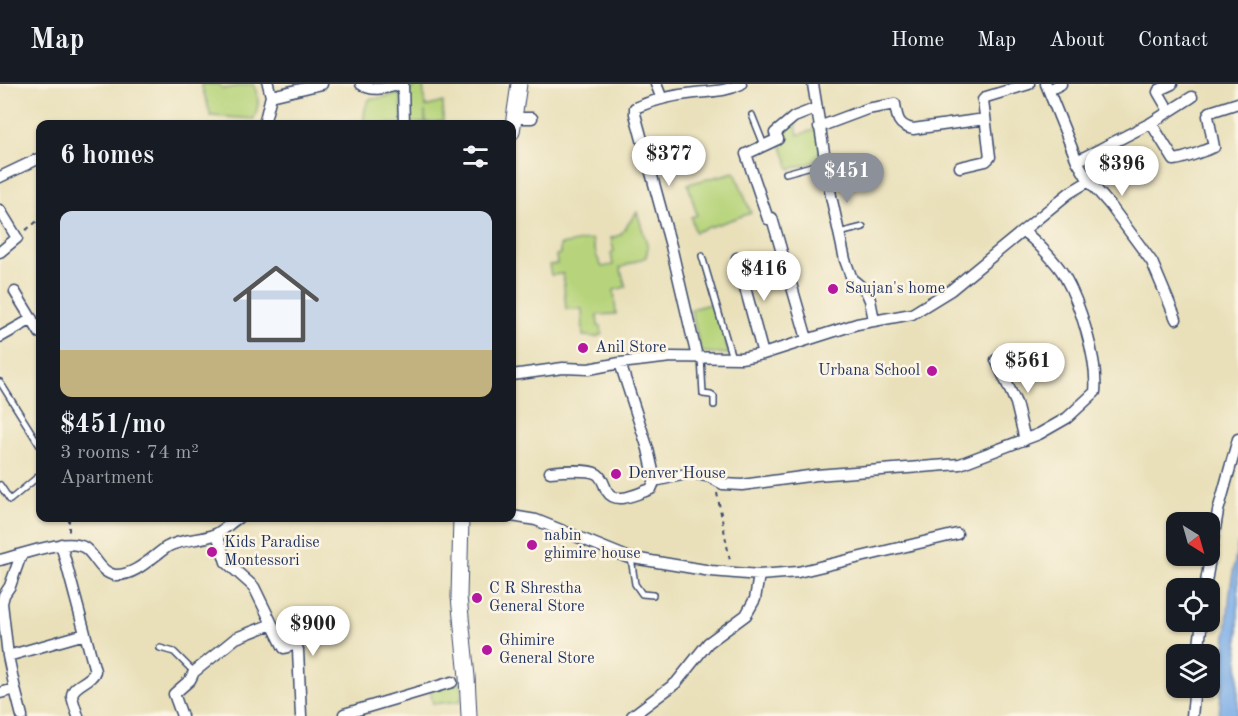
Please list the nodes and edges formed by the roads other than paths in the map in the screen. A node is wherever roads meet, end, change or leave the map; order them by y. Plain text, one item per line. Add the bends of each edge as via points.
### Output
1 (268, 84) edge
2 (322, 84) edge
3 (361, 84) edge
4 (403, 84) edge
5 (519, 84) edge
6 (656, 84) edge
7 (741, 84) edge
8 (813, 84) edge
9 (988, 84) edge
10 (1029, 84) edge
11 (1061, 84) edge
12 (1172, 84) edge
13 (1047, 87) edge
14 (1158, 87) edge
15 (272, 96) junction
16 (990, 96) junction
17 (1192, 97) dead end
18 (662, 99) junction
19 (1238, 103) edge
20 (817, 108) junction
21 (1169, 111) junction
22 (752, 115) dead end
23 (532, 118) dead end
24 (985, 119) junction
25 (265, 120) edge
26 (404, 120) edge
27 (514, 120) edge
28 (1151, 123) junction
29 (516, 124) edge
30 (819, 127) junction
31 (764, 145) junction
32 (36, 160) edge
33 (1077, 161) junction
34 (826, 162) junction
35 (960, 167) dead end
36 (786, 173) dead end
37 (0, 177) edge
38 (1089, 181) junction
39 (0, 210) edge
40 (862, 227) dead end
41 (1023, 231) junction
42 (839, 233) junction
43 (0, 252) edge
44 (702, 256) dead end
45 (737, 258) dead end
46 (15, 291) dead end
47 (32, 319) junction
48 (1176, 319) dead end
49 (874, 320) junction
50 (36, 326) edge
51 (0, 337) edge
52 (807, 339) junction
53 (763, 354) junction
54 (699, 357) junction
55 (732, 358) junction
56 (996, 360) dead end
57 (620, 363) junction
58 (516, 374) edge
59 (0, 382) edge
60 (714, 405) dead end
61 (1238, 439) edge
62 (36, 440) edge
63 (1025, 440) junction
64 (550, 472) dead end
65 (36, 478) edge
66 (655, 480) junction
67 (0, 485) edge
68 (516, 517) edge
69 (233, 522) edge
70 (461, 522) edge
71 (217, 534) junction
72 (957, 534) dead end
73 (65, 544) junction
74 (21, 555) junction
75 (631, 558) junction
76 (0, 560) edge
77 (759, 575) junction
78 (1207, 578) edge
79 (653, 595) dead end
80 (272, 624) junction
81 (85, 634) junction
82 (160, 648) dead end
83 (8, 656) junction
84 (194, 672) junction
85 (467, 677) junction
86 (452, 682) joint
87 (15, 688) junction
88 (0, 693) edge
89 (1194, 698) edge
90 (344, 714) dead end
91 (22, 716) edge
92 (78, 716) edge
93 (182, 716) edge
94 (301, 716) edge
95 (469, 716) edge
96 (633, 716) edge
97 (1192, 716) edge

1 - 15 street
2 - 15 street
3 - 4 street via 367,89
4 - 26 street
5 - 27 main road
6 - 18 street
7 - 18 street via 722,92
8 - 20 street
9 - 16 street
10 - 16 street
11 - 13 street
12 - 14 street
13 - 33 street
14 - 21 street
15 - 25 street
16 - 24 street via 983,100
17 - 21 street
18 - 54 street via 635,108 634,114
19 - 28 street via 1210,112 1214,147 1182,160 1174,160
20 - 30 street
20 - 31 street via 794,117 775,133 778,139
21 - 28 street
22 - 31 lane
23 - 29 street
24 - 30 street via 913,129 899,122 895,104 867,109
24 - 35 street via 990,157
28 - 33 street
30 - 34 street
31 - 52 street via 746,154 768,219 772,218
32 - 37 street
33 - 38 street
34 - 36 lane
34 - 42 street
38 - 41 street
38 - 48 street via 1152,262
39 - 43 street via 16,238
40 - 42 lane
41 - 49 street via 932,303 912,314
41 - 63 street via 1063,273 1069,285 1086,329 1096,386 1095,392 1067,418
42 - 49 street via 852,279 866,291
44 - 55 lane
45 - 53 street
46 - 47 street
47 - 50 street
47 - 51 street
49 - 52 street
52 - 53 street
53 - 55 street
54 - 55 street
54 - 57 street
54 - 60 lane via 703,394 714,397
56 - 63 street via 1016,403
57 - 58 street
57 - 66 street
59 - 62 lane
61 - 78 street via 1218,511
63 - 66 street via 960,464 742,484 723,484 691,473
64 - 66 street via 594,473 611,496 618,498 651,489
65 - 67 lane via 10,500
68 - 75 street via 536,520
69 - 71 street
70 - 85 main road via 459,597
71 - 73 street via 175,543 133,570 115,575 103,570 82,546
71 - 80 street via 222,556 254,586
72 - 77 street via 798,572
73 - 74 street
73 - 81 street
74 - 76 street
74 - 83 street via 3,598
75 - 77 street
75 - 79 lane via 636,589
77 - 96 street via 755,599 746,615 708,643 676,683
80 - 84 street via 226,644
80 - 94 street via 284,648 296,644 298,650
81 - 83 street
81 - 92 street via 94,674 72,694
82 - 84 lane via 174,652
83 - 87 street
84 - 93 street via 174,694
85 - 86 lane
85 - 95 main road
86 - 90 street
87 - 88 street
87 - 91 street
89 - 97 street

